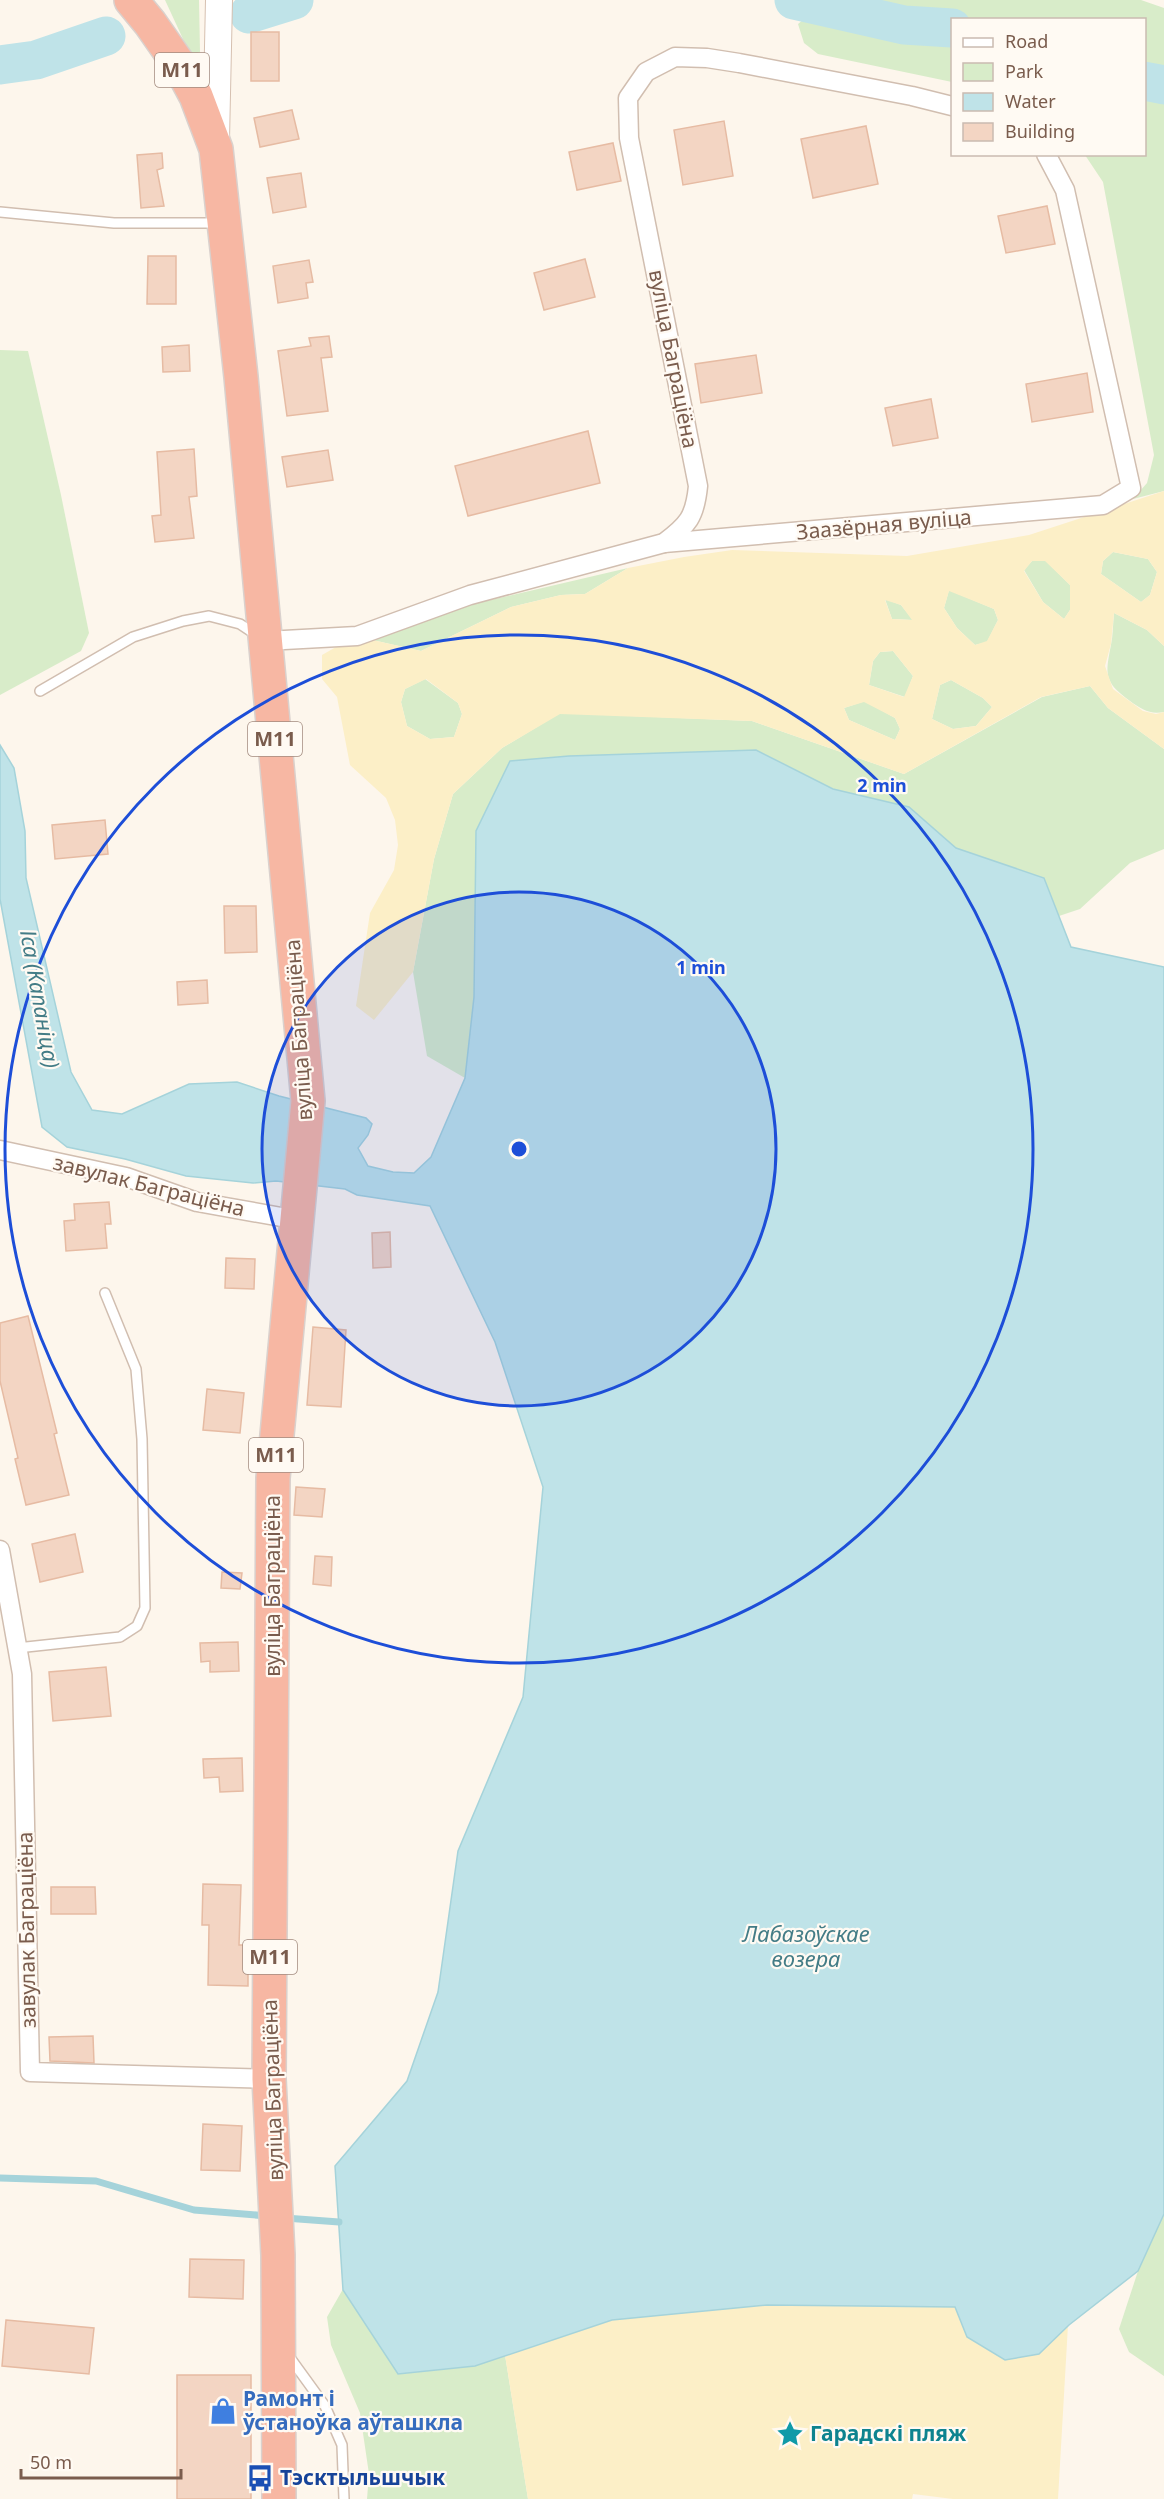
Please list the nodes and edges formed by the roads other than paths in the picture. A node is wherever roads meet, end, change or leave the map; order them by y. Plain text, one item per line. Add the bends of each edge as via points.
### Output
1 (131, 0) edge
2 (219, 0) edge
3 (951, 106) edge
4 (216, 149) junction
5 (1047, 156) edge
6 (0, 212) edge
7 (226, 223) junction
8 (664, 543) junction
9 (266, 641) junction
10 (40, 691) dead end
11 (0, 1150) edge
12 (298, 1220) junction
13 (105, 1293) dead end
14 (0, 1550) edge
15 (17, 1647) junction
16 (270, 2079) junction
17 (279, 2342) junction
18 (279, 2499) edge
19 (344, 2499) edge

1 - 4 highway, М11 via 180,66
2 - 4 main road
3 - 8 street, вуліца Баграціёна via 706,58 675,57 646,72 628,98 628,138 698,486 696,508 686,526
4 - 7 highway, вуліца Баграціёна / М11
5 - 8 street, Заазёрная вуліца via 1065,190 1131,488 1103,505
6 - 7 lane via 114,223
7 - 9 highway, вуліца Баграціёна / М11
8 - 9 street, вуліца Баграціёна via 470,595 357,636
9 - 10 lane via 240,624 209,616 183,621 134,637
9 - 12 highway, вуліца Баграціёна / М11 via 309,1101
11 - 12 street, завулак Баграціёна via 126,1177 197,1202
12 - 16 highway, вуліца Баграціёна / М11 via 273,1478
13 - 15 lane via 136,1369 142,1438 145,1608 137,1626 120,1637
14 - 15 street, завулак Баграціёна
15 - 16 street, завулак Баграціёна via 22,1674 30,2072
16 - 17 highway, вуліца Баграціёна / М11
17 - 18 highway, вуліца Баграціёна / М11
17 - 19 lane via 325,2406 342,2445

